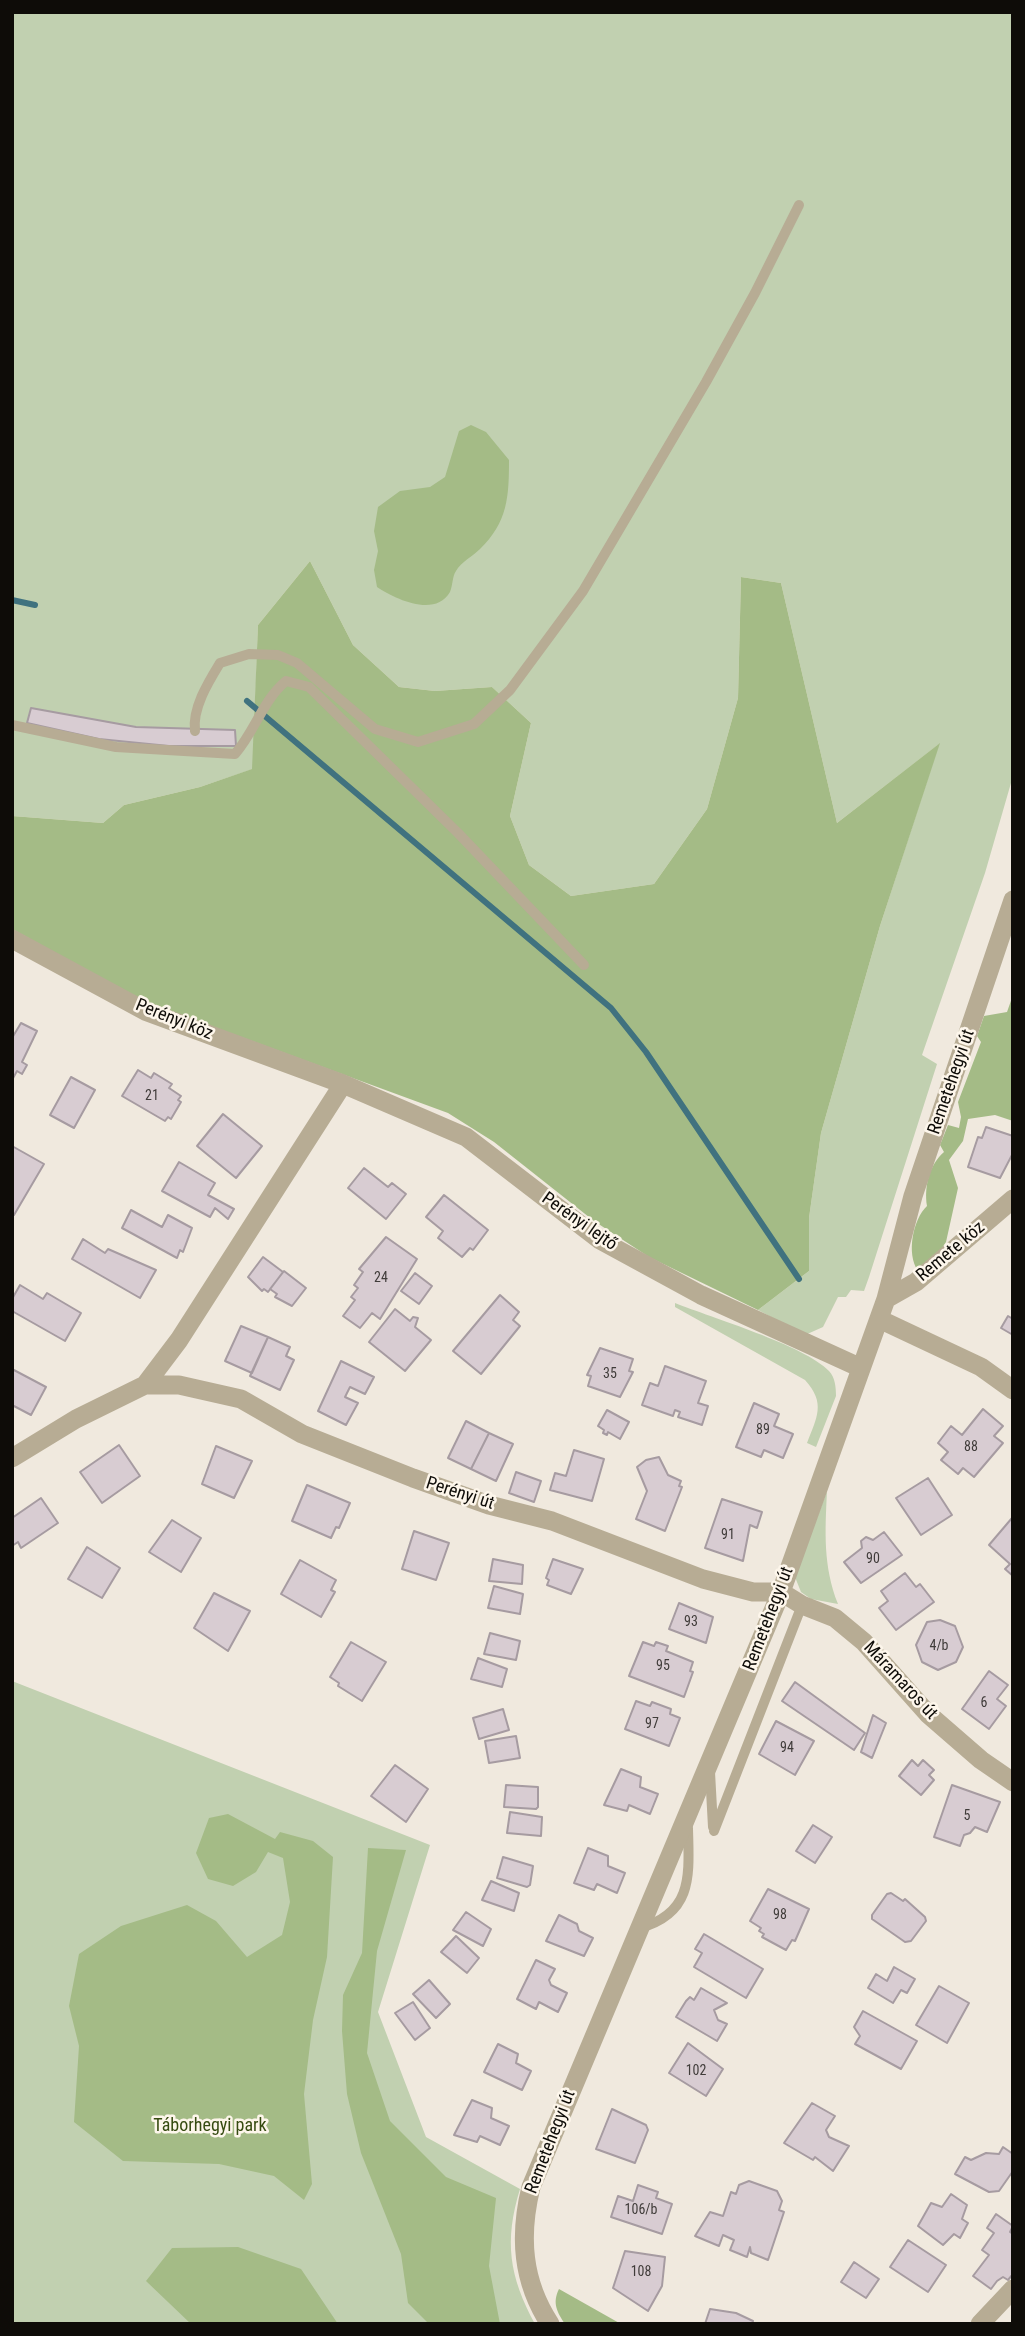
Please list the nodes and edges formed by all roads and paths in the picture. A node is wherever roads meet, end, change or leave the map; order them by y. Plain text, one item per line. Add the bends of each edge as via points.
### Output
1 (799, 205) dead end
2 (308, 671) junction
3 (299, 682) junction
4 (12, 724) edge
5 (195, 731) dead end
6 (1013, 900) edge
7 (12, 939) edge
8 (584, 965) dead end
9 (343, 1084) junction
10 (1013, 1199) edge
11 (886, 1299) junction
12 (879, 1319) junction
13 (861, 1368) junction
14 (145, 1385) junction
15 (1013, 1390) edge
16 (12, 1458) edge
17 (781, 1592) junction
18 (802, 1605) junction
19 (710, 1767) junction
20 (1013, 1782) edge
21 (687, 1817) junction
22 (637, 1929) junction
23 (1013, 2289) edge
24 (550, 2324) edge
25 (980, 2324) edge

1 - 2 lane via 706,382 583,591 510,690 474,724 418,742 375,729
2 - 3 lane
2 - 5 lane via 278,655 249,654 220,663 207,683
3 - 4 lane via 286,681 274,692 235,754 116,747
3 - 8 lane via 458,832
6 - 11 street, Remetehegyi út via 913,1196
7 - 9 street, Perényi köz via 145,1011
9 - 13 street, Perényi lejtő via 466,1137 600,1240 701,1295
9 - 14 street, Perényi út via 179,1340
10 - 11 street, Remete köz via 916,1282
11 - 12 street, Remetehegyi út
12 - 13 street, Remetehegyi út
12 - 15 street via 981,1367
13 - 17 street, Remetehegyi út
14 - 16 street, Perényi út
14 - 17 street, Perényi út via 179,1385 232,1396 302,1434 413,1478 552,1521 704,1579 753,1592
17 - 18 street, Máramaros út
17 - 19 street, Remetehegyi út
18 - 19 lane via 714,1831
18 - 20 street, Máramaros út via 835,1618 864,1642 928,1714
19 - 21 street, Remetehegyi út
21 - 22 street, Remetehegyi út
21 - 22 lane via 689,1880 677,1905 657,1924
22 - 24 street, Remetehegyi út via 531,2187 523,2241 527,2274
23 - 25 street

